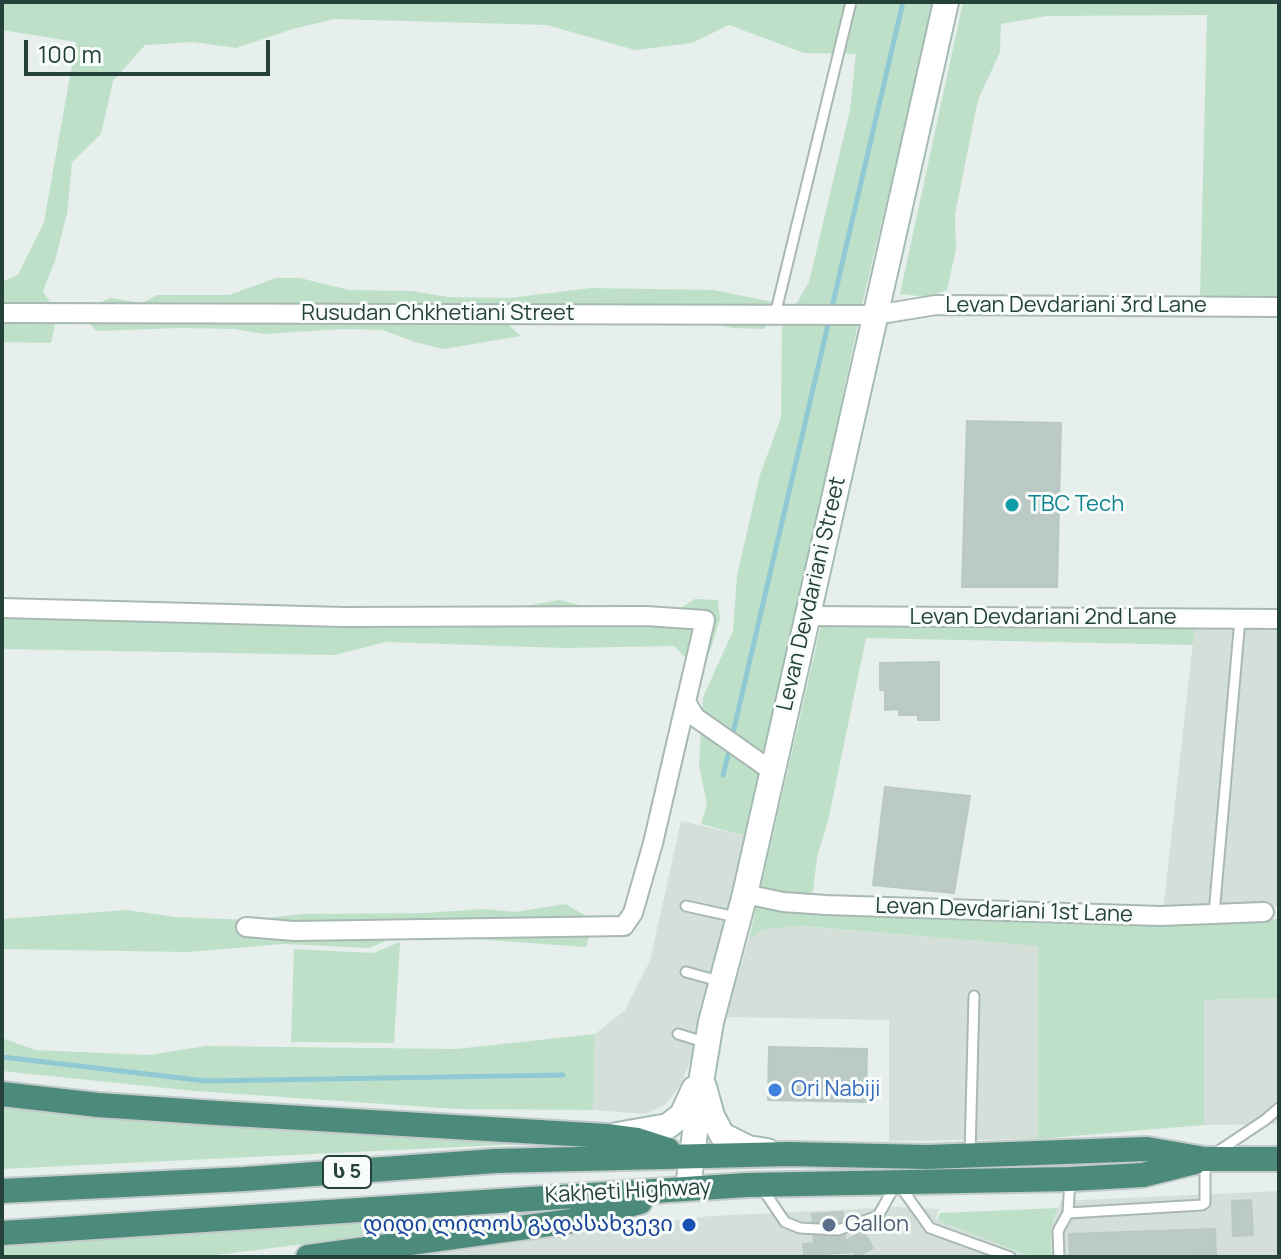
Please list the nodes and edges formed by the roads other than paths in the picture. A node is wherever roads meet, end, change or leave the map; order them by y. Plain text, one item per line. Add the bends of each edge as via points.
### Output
1 (851, 2) edge
2 (946, 2) edge
3 (1279, 307) edge
4 (2, 313) edge
5 (775, 315) junction
6 (875, 315) junction
7 (2, 608) edge
8 (807, 616) junction
9 (1277, 617) edge
10 (1240, 619) junction
11 (686, 702) junction
12 (772, 771) junction
13 (745, 894) junction
14 (686, 906) dead end
15 (1264, 912) dead end
16 (1214, 914) junction
17 (739, 918) junction
18 (246, 927) dead end
19 (686, 972) dead end
20 (722, 982) junction
21 (974, 996) dead end
22 (678, 1034) dead end
23 (708, 1043) junction
24 (702, 1076) junction
25 (2, 1094) edge
26 (1279, 1108) edge
27 (607, 1136) junction
28 (789, 1154) junction
29 (970, 1154) junction
30 (692, 1157) junction
31 (1205, 1159) junction
32 (1279, 1159) edge
33 (1070, 1179) junction
34 (897, 1182) junction
35 (760, 1185) junction
36 (688, 1188) junction
37 (2, 1191) edge
38 (1068, 1213) junction
39 (2, 1233) edge
40 (308, 1257) edge
41 (1010, 1257) edge
42 (1059, 1257) edge

1 - 5 lane
2 - 6 main road, Levan Devdariani Street
3 - 6 street, Levan Devdariani 3rd Lane via 936,305
4 - 5 street, Rusudan Chkhetiani Street
5 - 6 street, Rusudan Chkhetiani Street
6 - 8 main road, Levan Devdariani Street
7 - 11 street via 705,620
8 - 10 street, Levan Devdariani 2nd Lane
8 - 12 main road, Levan Devdariani Street
9 - 10 street, Levan Devdariani 2nd Lane
10 - 16 lane
11 - 12 street via 695,717
11 - 18 street via 649,857 633,913 624,926 294,931
12 - 13 main road, Levan Devdariani Street
13 - 16 street, Levan Devdariani 1st Lane via 826,905
13 - 17 main road, Levan Devdariani Street
14 - 17 lane
15 - 16 street, Levan Devdariani 1st Lane
17 - 20 main road, Levan Devdariani Street
19 - 20 lane
20 - 23 main road, Levan Devdariani Street
21 - 29 lane
22 - 23 lane
23 - 24 main road, Levan Devdariani Street
24 - 27 main road via 682,1115 668,1126
24 - 28 main road via 722,1135 748,1148
24 - 30 main road, Levan Devdariani Street
25 - 27 highway via 202,1112
26 - 31 lane
27 - 30 highway
28 - 29 highway, Kakheti Highway / ს 5
28 - 30 highway, Kakheti Highway / ს 5
29 - 31 highway, Kakheti Highway / ს 5 via 1147,1149
30 - 36 main road, Levan Devdariani Street
30 - 37 highway, Kakheti Highway / ს 5 via 495,1161
31 - 32 highway, Kakheti Highway / ს 5
31 - 33 highway, Kakheti Highway / ს 5 via 1143,1175
31 - 38 lane via 1202,1205
33 - 34 highway, Kakheti Highway / ს 5
33 - 38 lane
34 - 35 highway, Kakheti Highway / ს 5
34 - 35 lane via 878,1216 822,1230 785,1222
34 - 41 lane via 930,1228
35 - 36 highway, Kakheti Highway / ს 5
36 - 39 highway, Kakheti Highway / ს 5
36 - 40 highway via 571,1221
38 - 42 lane via 1058,1231

